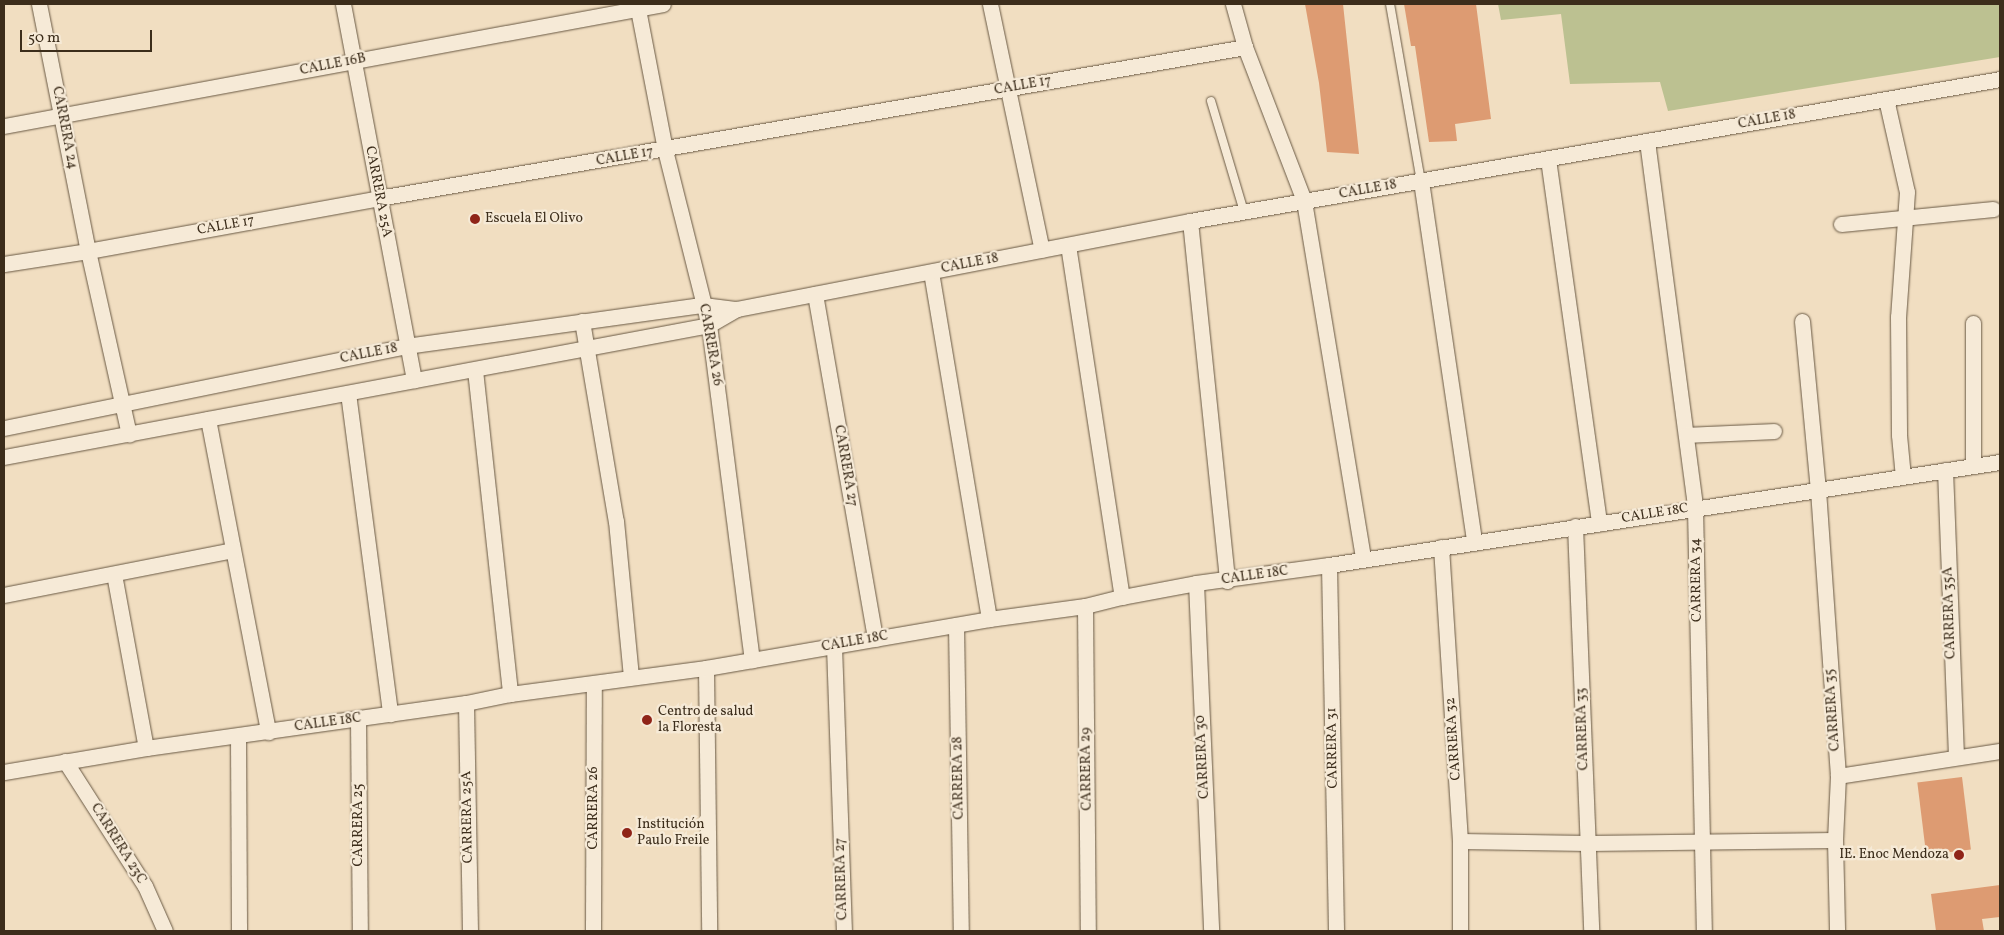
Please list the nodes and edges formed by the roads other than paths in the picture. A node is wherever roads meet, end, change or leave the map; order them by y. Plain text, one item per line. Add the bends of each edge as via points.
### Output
1 (39, 4) edge
2 (343, 4) edge
3 (663, 4) edge
4 (990, 4) edge
5 (1233, 4) edge
6 (1390, 4) edge
7 (638, 6) edge
8 (1245, 47) junction
9 (354, 61) junction
10 (2000, 79) edge
11 (1008, 89) junction
12 (1886, 99) junction
13 (1211, 101) dead end
14 (61, 116) junction
15 (4, 126) edge
16 (1647, 142) junction
17 (665, 150) junction
18 (1548, 159) junction
19 (1421, 181) junction
20 (379, 198) junction
21 (1304, 201) junction
22 (1993, 209) dead end
23 (1244, 212) junction
24 (1905, 217) junction
25 (1190, 221) junction
26 (1841, 224) dead end
27 (1068, 245) junction
28 (1042, 250) junction
29 (88, 252) junction
30 (4, 264) edge
31 (931, 272) junction
32 (815, 294) junction
33 (704, 305) junction
34 (737, 309) junction
35 (582, 321) junction
36 (1802, 321) dead end
37 (1973, 323) dead end
38 (709, 325) junction
39 (406, 346) junction
40 (587, 348) junction
41 (475, 370) junction
42 (414, 380) junction
43 (348, 393) junction
44 (123, 404) junction
45 (208, 419) junction
46 (4, 428) edge
47 (1774, 431) dead end
48 (129, 434) junction
49 (1686, 436) junction
50 (4, 457) edge
51 (2000, 462) edge
52 (1973, 466) junction
53 (1945, 470) junction
54 (1903, 477) junction
55 (1818, 490) junction
56 (1695, 508) junction
57 (1599, 523) junction
58 (1576, 526) junction
59 (1474, 542) junction
60 (1441, 547) junction
61 (233, 550) junction
62 (1363, 559) junction
63 (1330, 565) junction
64 (114, 574) junction
65 (1228, 581) junction
66 (1196, 584) junction
67 (4, 595) edge
68 (1122, 597) junction
69 (1085, 606) junction
70 (989, 619) junction
71 (956, 625) junction
72 (875, 639) junction
73 (834, 646) junction
74 (752, 660) junction
75 (706, 668) junction
76 (631, 676) junction
77 (594, 684) junction
78 (510, 694) junction
79 (466, 702) junction
80 (390, 714) junction
81 (358, 718) junction
82 (268, 732) junction
83 (238, 736) junction
84 (146, 748) junction
85 (2000, 751) edge
86 (1956, 757) junction
87 (65, 761) junction
88 (4, 772) edge
89 (1838, 776) junction
90 (1835, 840) junction
91 (1460, 841) junction
92 (1702, 842) junction
93 (1588, 843) junction
94 (165, 931) edge
95 (239, 931) edge
96 (360, 931) edge
97 (470, 931) edge
98 (593, 931) edge
99 (709, 931) edge
100 (844, 931) edge
101 (962, 931) edge
102 (1088, 931) edge
103 (1211, 931) edge
104 (1336, 931) edge
105 (1460, 931) edge
106 (1591, 931) edge
107 (1704, 931) edge
108 (1837, 931) edge

1 - 14 street, CARRERA 24
2 - 9 street, CARRERA 25A
3 - 7 street, CALLE 16B
4 - 11 street
5 - 8 street
6 - 19 lane
7 - 9 street, CALLE 16B
7 - 17 street, CARRERA 26
8 - 11 street, CALLE 17
8 - 21 street
9 - 14 street, CALLE 16B
9 - 20 street, CARRERA 25A
10 - 12 street, CALLE 18
11 - 17 street, CALLE 17
11 - 28 street
12 - 16 street, CALLE 18
12 - 24 street via 1907,192
13 - 23 lane
14 - 15 street, CALLE 16B
14 - 29 street, CARRERA 24
16 - 18 street, CALLE 18
16 - 49 street, CARRERA 34
17 - 20 street, CALLE 17
17 - 33 street, CARRERA 26
18 - 19 street, CALLE 18
18 - 57 street
19 - 21 street, CALLE 18
19 - 59 street
20 - 29 street, CALLE 17
20 - 39 street, CARRERA 25A
21 - 23 street, CALLE 18
21 - 62 street
22 - 24 street
23 - 25 street, CALLE 18
24 - 26 street
24 - 54 street via 1898,317 1899,435
25 - 27 street, CALLE 18
25 - 65 street
27 - 28 street, CALLE 18
27 - 68 street
28 - 31 street, CALLE 18
29 - 30 street, CALLE 17
29 - 44 street, CARRERA 24
31 - 32 street, CALLE 18
31 - 70 street
32 - 34 street, CALLE 18
32 - 72 street, CARRERA 27
33 - 34 street, CALLE 18
33 - 35 street, CALLE 18
33 - 38 street, CARRERA 26
34 - 38 street, CALLE 18
35 - 39 street, CALLE 18
35 - 40 street
36 - 55 street, CARRERA 35
37 - 52 street
38 - 40 street, CALLE 18
38 - 74 street, CARRERA 26
39 - 42 street, CARRERA 25A
39 - 44 street, CALLE 18
40 - 41 street, CALLE 18
40 - 76 street via 616,522
41 - 42 street, CALLE 18
41 - 78 street
42 - 43 street, CALLE 18
43 - 45 street, CALLE 18
43 - 80 street
44 - 46 street, CALLE 18
44 - 48 street, CARRERA 24
45 - 48 street, CALLE 18
45 - 61 street
47 - 49 street
48 - 50 street, CALLE 18
49 - 56 street, CARRERA 34
51 - 52 street, CALLE 18C
52 - 53 street, CALLE 18C
53 - 54 street, CALLE 18C
53 - 86 street, CARRERA 35A
54 - 55 street, CALLE 18C
55 - 56 street, CALLE 18C
55 - 89 street, CARRERA 35
56 - 57 street, CALLE 18C
56 - 92 street, CARRERA 34
57 - 58 street, CALLE 18C
58 - 59 street, CALLE 18C
58 - 93 street, CARRERA 33
59 - 60 street, CALLE 18C
60 - 62 street, CALLE 18C
60 - 91 street, CARRERA 32
61 - 64 street
61 - 82 street
62 - 63 street, CALLE 18C
63 - 65 street, CALLE 18C
63 - 104 street, CARRERA 31
64 - 67 street
64 - 84 street
65 - 66 street, CALLE 18C
66 - 68 street, CALLE 18C
66 - 103 street, CARRERA 30
68 - 69 street, CALLE 18C
69 - 70 street, CALLE 18C
69 - 102 street, CARRERA 29
70 - 71 street, CALLE 18C
71 - 72 street, CALLE 18C
71 - 101 street, CARRERA 28
72 - 73 street, CALLE 18C
73 - 74 street, CALLE 18C
73 - 100 street, CARRERA 27
74 - 75 street, CALLE 18C
75 - 76 street, CALLE 18C
75 - 99 street
76 - 77 street, CALLE 18C
77 - 78 street, CALLE 18C
77 - 98 street, CARRERA 26
78 - 79 street, CALLE 18C
79 - 80 street, CALLE 18C
79 - 97 street, CARRERA 25A
80 - 81 street, CALLE 18C
81 - 82 street, CALLE 18C
81 - 96 street, CARRERA 25
82 - 83 street, CALLE 18C
83 - 84 street, CALLE 18C
83 - 95 street
84 - 87 street, CALLE 18C
85 - 86 street
86 - 89 street
87 - 88 street, CALLE 18C
87 - 94 street, CARRERA 23C via 145,886
89 - 90 street, CARRERA 35
90 - 92 street
90 - 108 street, CARRERA 35
91 - 93 street
91 - 105 street, CARRERA 32
92 - 93 street
92 - 107 street, CARRERA 34
93 - 106 street, CARRERA 33

